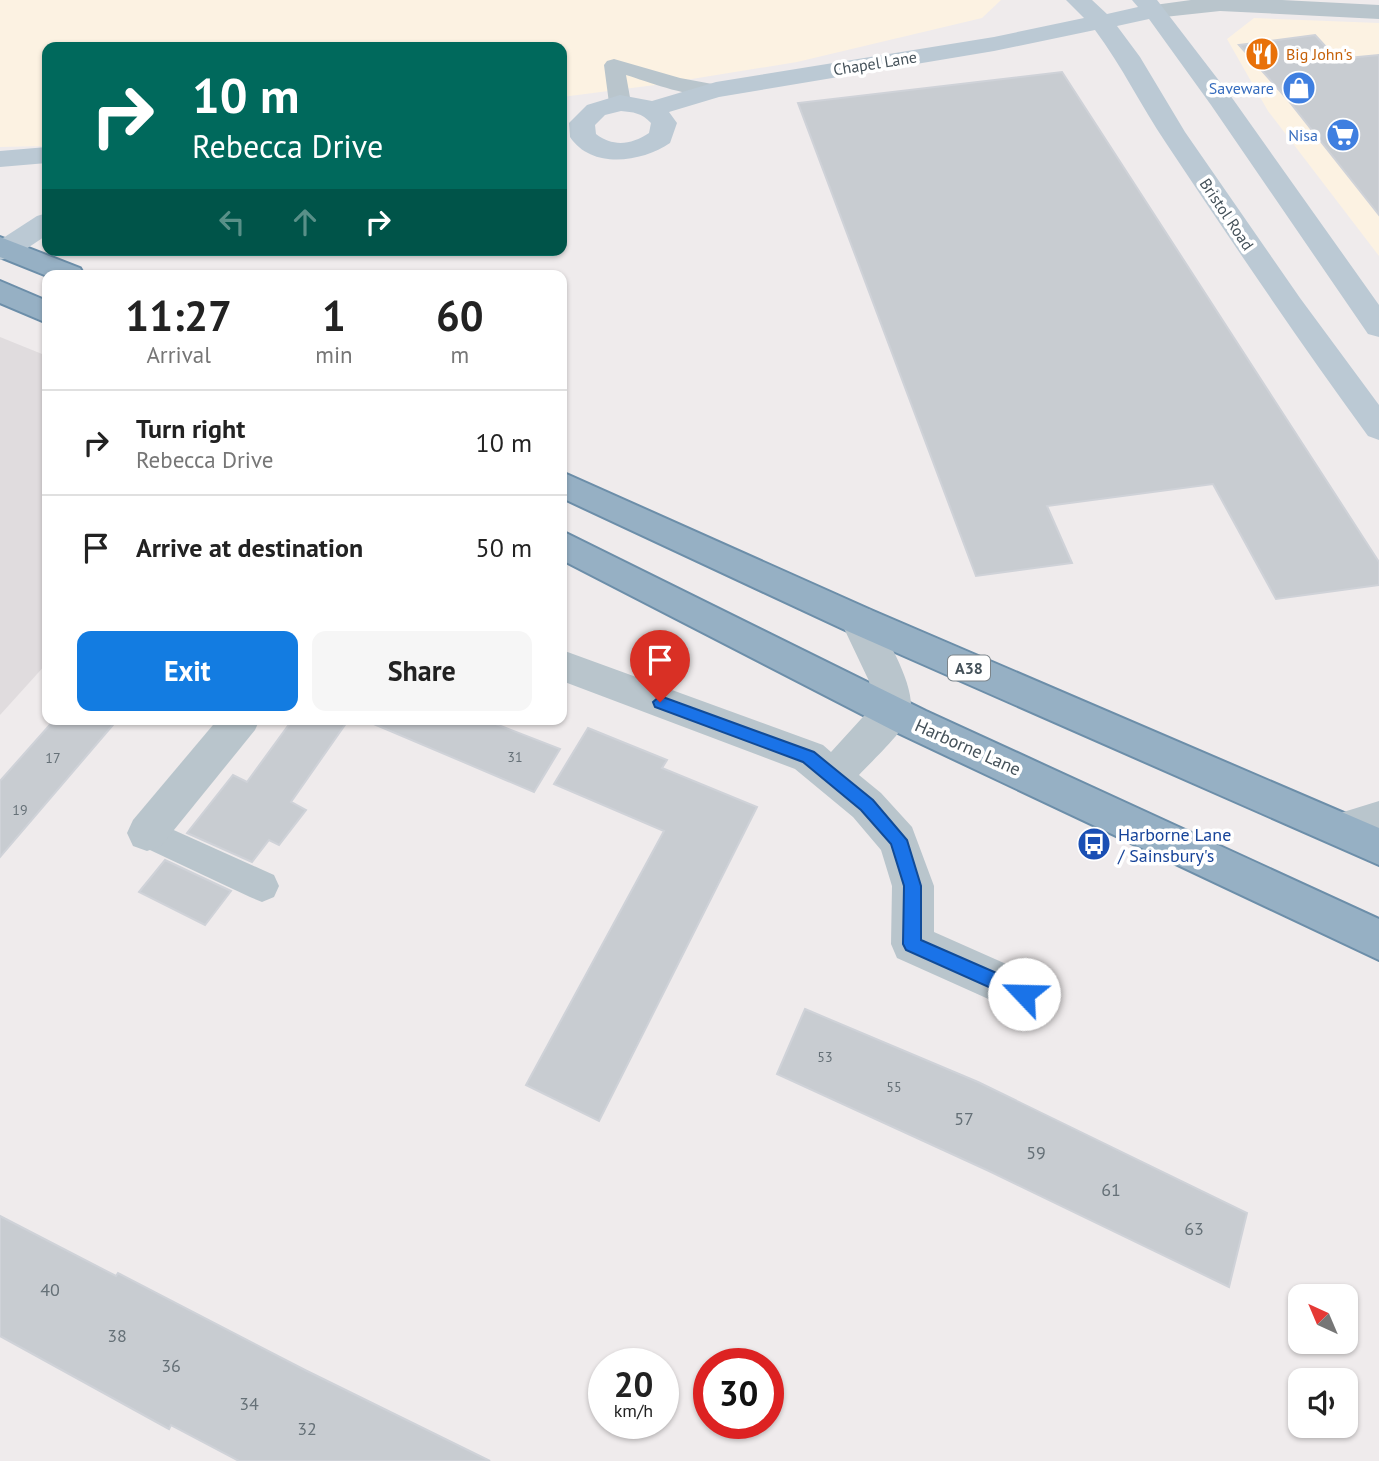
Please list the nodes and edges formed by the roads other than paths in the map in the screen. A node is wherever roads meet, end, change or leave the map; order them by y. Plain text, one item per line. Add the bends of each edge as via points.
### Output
1 (1078, 0) edge
2 (1150, 6) edge
3 (1379, 12) edge
4 (1100, 20) junction
5 (716, 90) junction
6 (620, 103) junction
7 (651, 109) junction
8 (572, 124) edge
9 (42, 155) edge
10 (0, 159) edge
11 (42, 225) edge
12 (2, 249) edge
13 (58, 270) edge
14 (0, 291) edge
15 (42, 311) edge
16 (1379, 327) edge
17 (1379, 428) edge
18 (567, 486) edge
19 (567, 547) edge
20 (858, 620) junction
21 (567, 667) edge
22 (892, 712) junction
23 (236, 725) edge
24 (832, 776) junction
25 (1379, 816) edge
26 (1336, 828) junction
27 (147, 833) joint
28 (1379, 847) edge
29 (262, 887) dead end
30 (1379, 940) edge
31 (1024, 994) dead end

1 - 4 main road, Bristol Road
2 - 3 street via 1220,4
2 - 4 main road, Chapel Lane
2 - 16 main road
4 - 5 main road, Chapel Lane via 994,44
4 - 17 main road, Bristol Road via 1289,305
5 - 6 lane via 614,65
5 - 7 main road, Chapel Lane
6 - 7 main road
6 - 8 main road
7 - 8 main road via 660,115 664,131 642,149 625,152 597,147
9 - 10 main road
11 - 12 main road
12 - 13 highway
14 - 15 highway
18 - 20 highway, A38
19 - 22 highway, Harborne Lane
20 - 22 street via 888,681
20 - 26 highway, A38
21 - 24 street via 808,757
22 - 24 street
22 - 30 highway, Harborne Lane
23 - 27 street
24 - 31 street via 867,805 898,840 913,886 912,944
25 - 26 lane
26 - 28 highway, A38
27 - 29 lane

